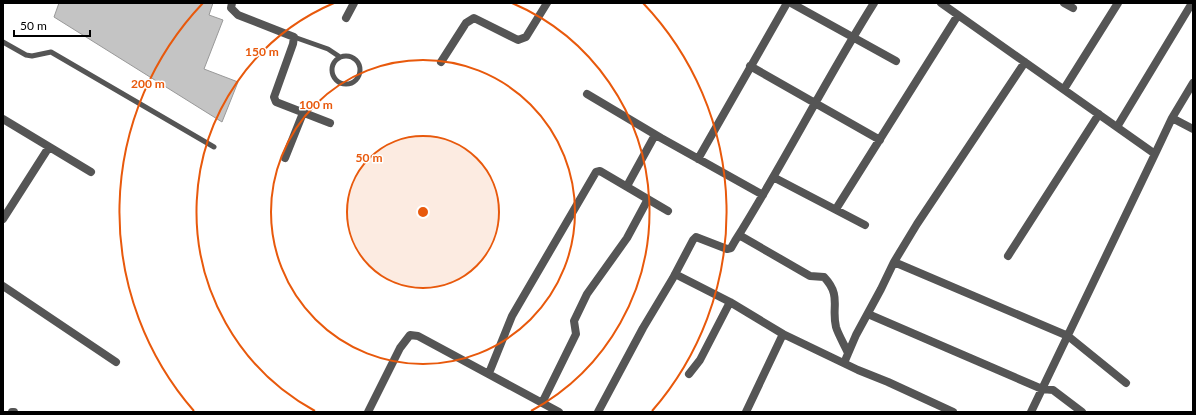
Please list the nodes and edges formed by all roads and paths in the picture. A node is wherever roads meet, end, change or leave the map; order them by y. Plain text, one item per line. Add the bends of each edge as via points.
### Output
1 (232, 3) edge
2 (354, 3) edge
3 (547, 3) edge
4 (786, 3) edge
5 (791, 3) edge
6 (874, 3) edge
7 (942, 3) edge
8 (1064, 3) edge
9 (1118, 3) edge
10 (1192, 3) edge
11 (1072, 8) dead end
12 (958, 14) junction
13 (346, 18) dead end
14 (294, 37) junction
15 (853, 37) junction
16 (3, 42) edge
17 (340, 57) junction
18 (896, 61) dead end
19 (441, 62) dead end
20 (1025, 62) junction
21 (750, 66) junction
22 (1193, 83) edge
23 (1064, 89) junction
24 (587, 94) dead end
25 (816, 103) junction
26 (303, 113) junction
27 (1099, 114) junction
28 (1172, 118) junction
29 (3, 119) edge
30 (330, 124) dead end
31 (1117, 127) junction
32 (1193, 129) edge
33 (655, 135) junction
34 (880, 140) junction
35 (49, 147) junction
36 (214, 147) dead end
37 (1155, 154) junction
38 (285, 158) dead end
39 (698, 159) junction
40 (91, 172) dead end
41 (773, 177) junction
42 (627, 186) junction
43 (763, 195) junction
44 (648, 199) junction
45 (836, 210) junction
46 (668, 211) dead end
47 (3, 220) edge
48 (865, 225) dead end
49 (739, 236) junction
50 (1008, 256) dead end
51 (894, 262) junction
52 (675, 274) junction
53 (3, 286) edge
54 (730, 302) junction
55 (868, 314) junction
56 (783, 334) junction
57 (1068, 336) junction
58 (848, 353) junction
59 (116, 362) dead end
60 (844, 363) junction
61 (488, 373) junction
62 (689, 374) dead end
63 (1126, 383) dead end
64 (1042, 389) junction
65 (542, 403) junction
66 (368, 412) edge
67 (559, 412) edge
68 (598, 412) edge
69 (746, 412) edge
70 (953, 412) edge
71 (1031, 412) edge
72 (1082, 412) edge

1 - 14 street via 231,8 238,15
2 - 13 street
3 - 19 street via 526,38 518,40 474,18 466,23
4 - 21 street
5 - 15 street
6 - 15 street
7 - 12 street
8 - 11 street
9 - 23 street
10 - 31 street
12 - 20 street
12 - 34 street
14 - 17 lane via 328,49
14 - 26 street via 274,97 276,102
15 - 18 street
15 - 25 street
16 - 36 lane via 26,56 51,52
17 - 17 lane via 354,58 359,63 359,78 353,83 346,85 333,77 334,60
20 - 23 street
20 - 51 street
21 - 25 street
21 - 39 street
22 - 28 street
23 - 27 street
24 - 33 street
25 - 34 street
25 - 41 street
26 - 30 street
26 - 38 street
27 - 31 street
27 - 50 street
28 - 32 street
28 - 37 street
29 - 35 street
31 - 37 street
33 - 39 street
33 - 42 street
34 - 45 street
35 - 40 street
35 - 47 street
37 - 57 street
39 - 43 street
41 - 43 street
41 - 45 street
42 - 44 street
42 - 61 street via 600,171 596,172 512,316
43 - 49 street
44 - 46 street
44 - 65 street via 627,238 587,294 574,321 576,334
45 - 48 street
49 - 52 street via 728,249 696,237
49 - 58 street via 810,276 824,277 831,284 835,297 836,328
51 - 55 street
51 - 57 street
52 - 54 street
52 - 68 street via 642,328
53 - 59 street
54 - 56 street
54 - 62 street via 700,360
55 - 58 street
55 - 64 street
56 - 60 street
56 - 69 street
57 - 63 street
57 - 64 street
58 - 60 street
60 - 70 street
61 - 65 street
61 - 66 street via 418,336 410,335 400,348
64 - 71 street
64 - 72 street via 1053,390
65 - 67 street

